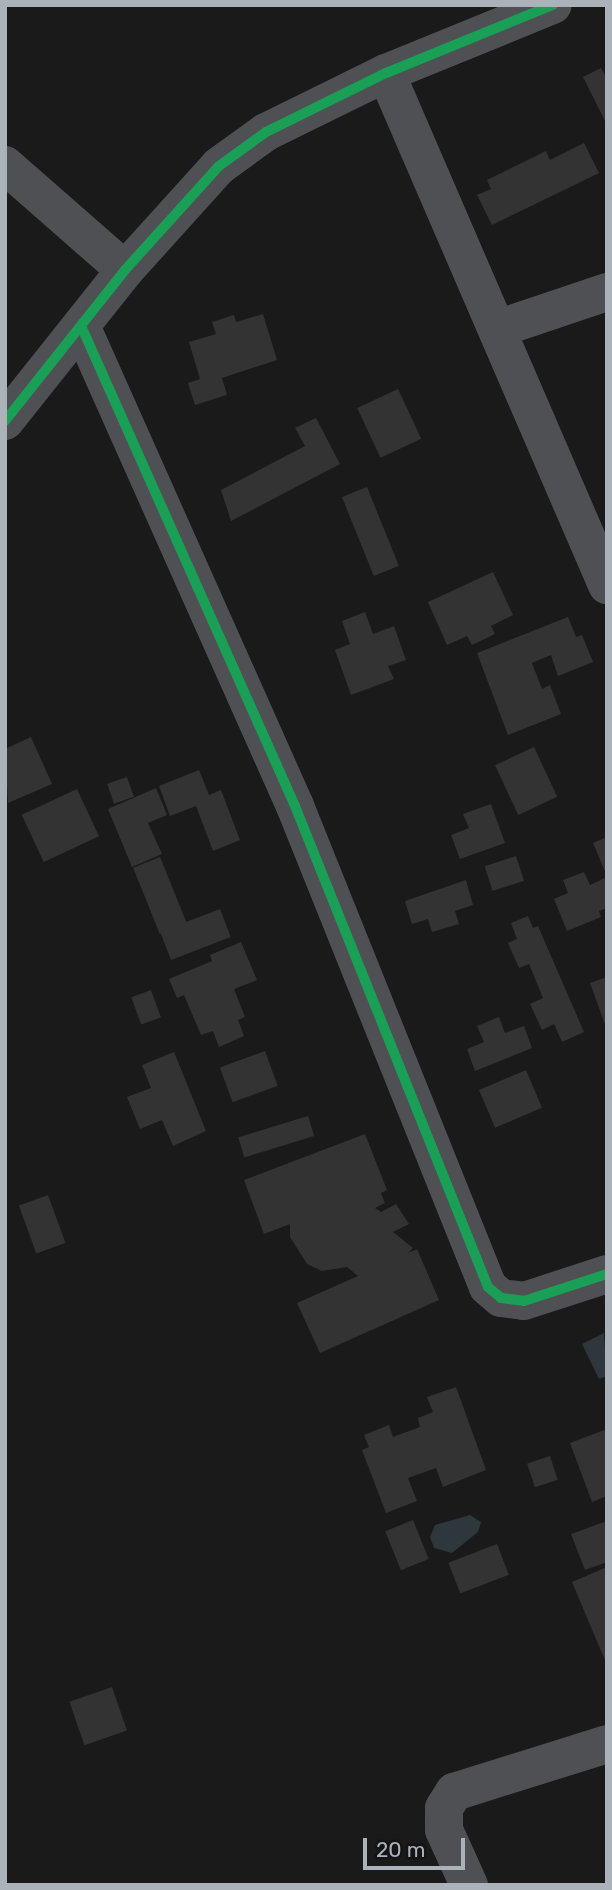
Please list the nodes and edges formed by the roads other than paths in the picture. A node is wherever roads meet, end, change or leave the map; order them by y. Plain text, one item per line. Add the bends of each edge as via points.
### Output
1 (553, 5) edge
2 (386, 73) junction
3 (5, 165) edge
4 (125, 270) junction
5 (607, 292) edge
6 (82, 328) junction
7 (497, 329) junction
8 (5, 421) edge
9 (607, 585) edge
10 (607, 1274) edge
11 (607, 1744) edge
12 (469, 1885) edge

1 - 2 street
2 - 4 street via 266,132 219,166
2 - 7 street
3 - 4 street
4 - 6 street
5 - 7 street
6 - 8 street
6 - 10 street via 295,806 488,1286 501,1298 524,1301
7 - 9 street
11 - 12 street via 454,1792 444,1808 444,1830

